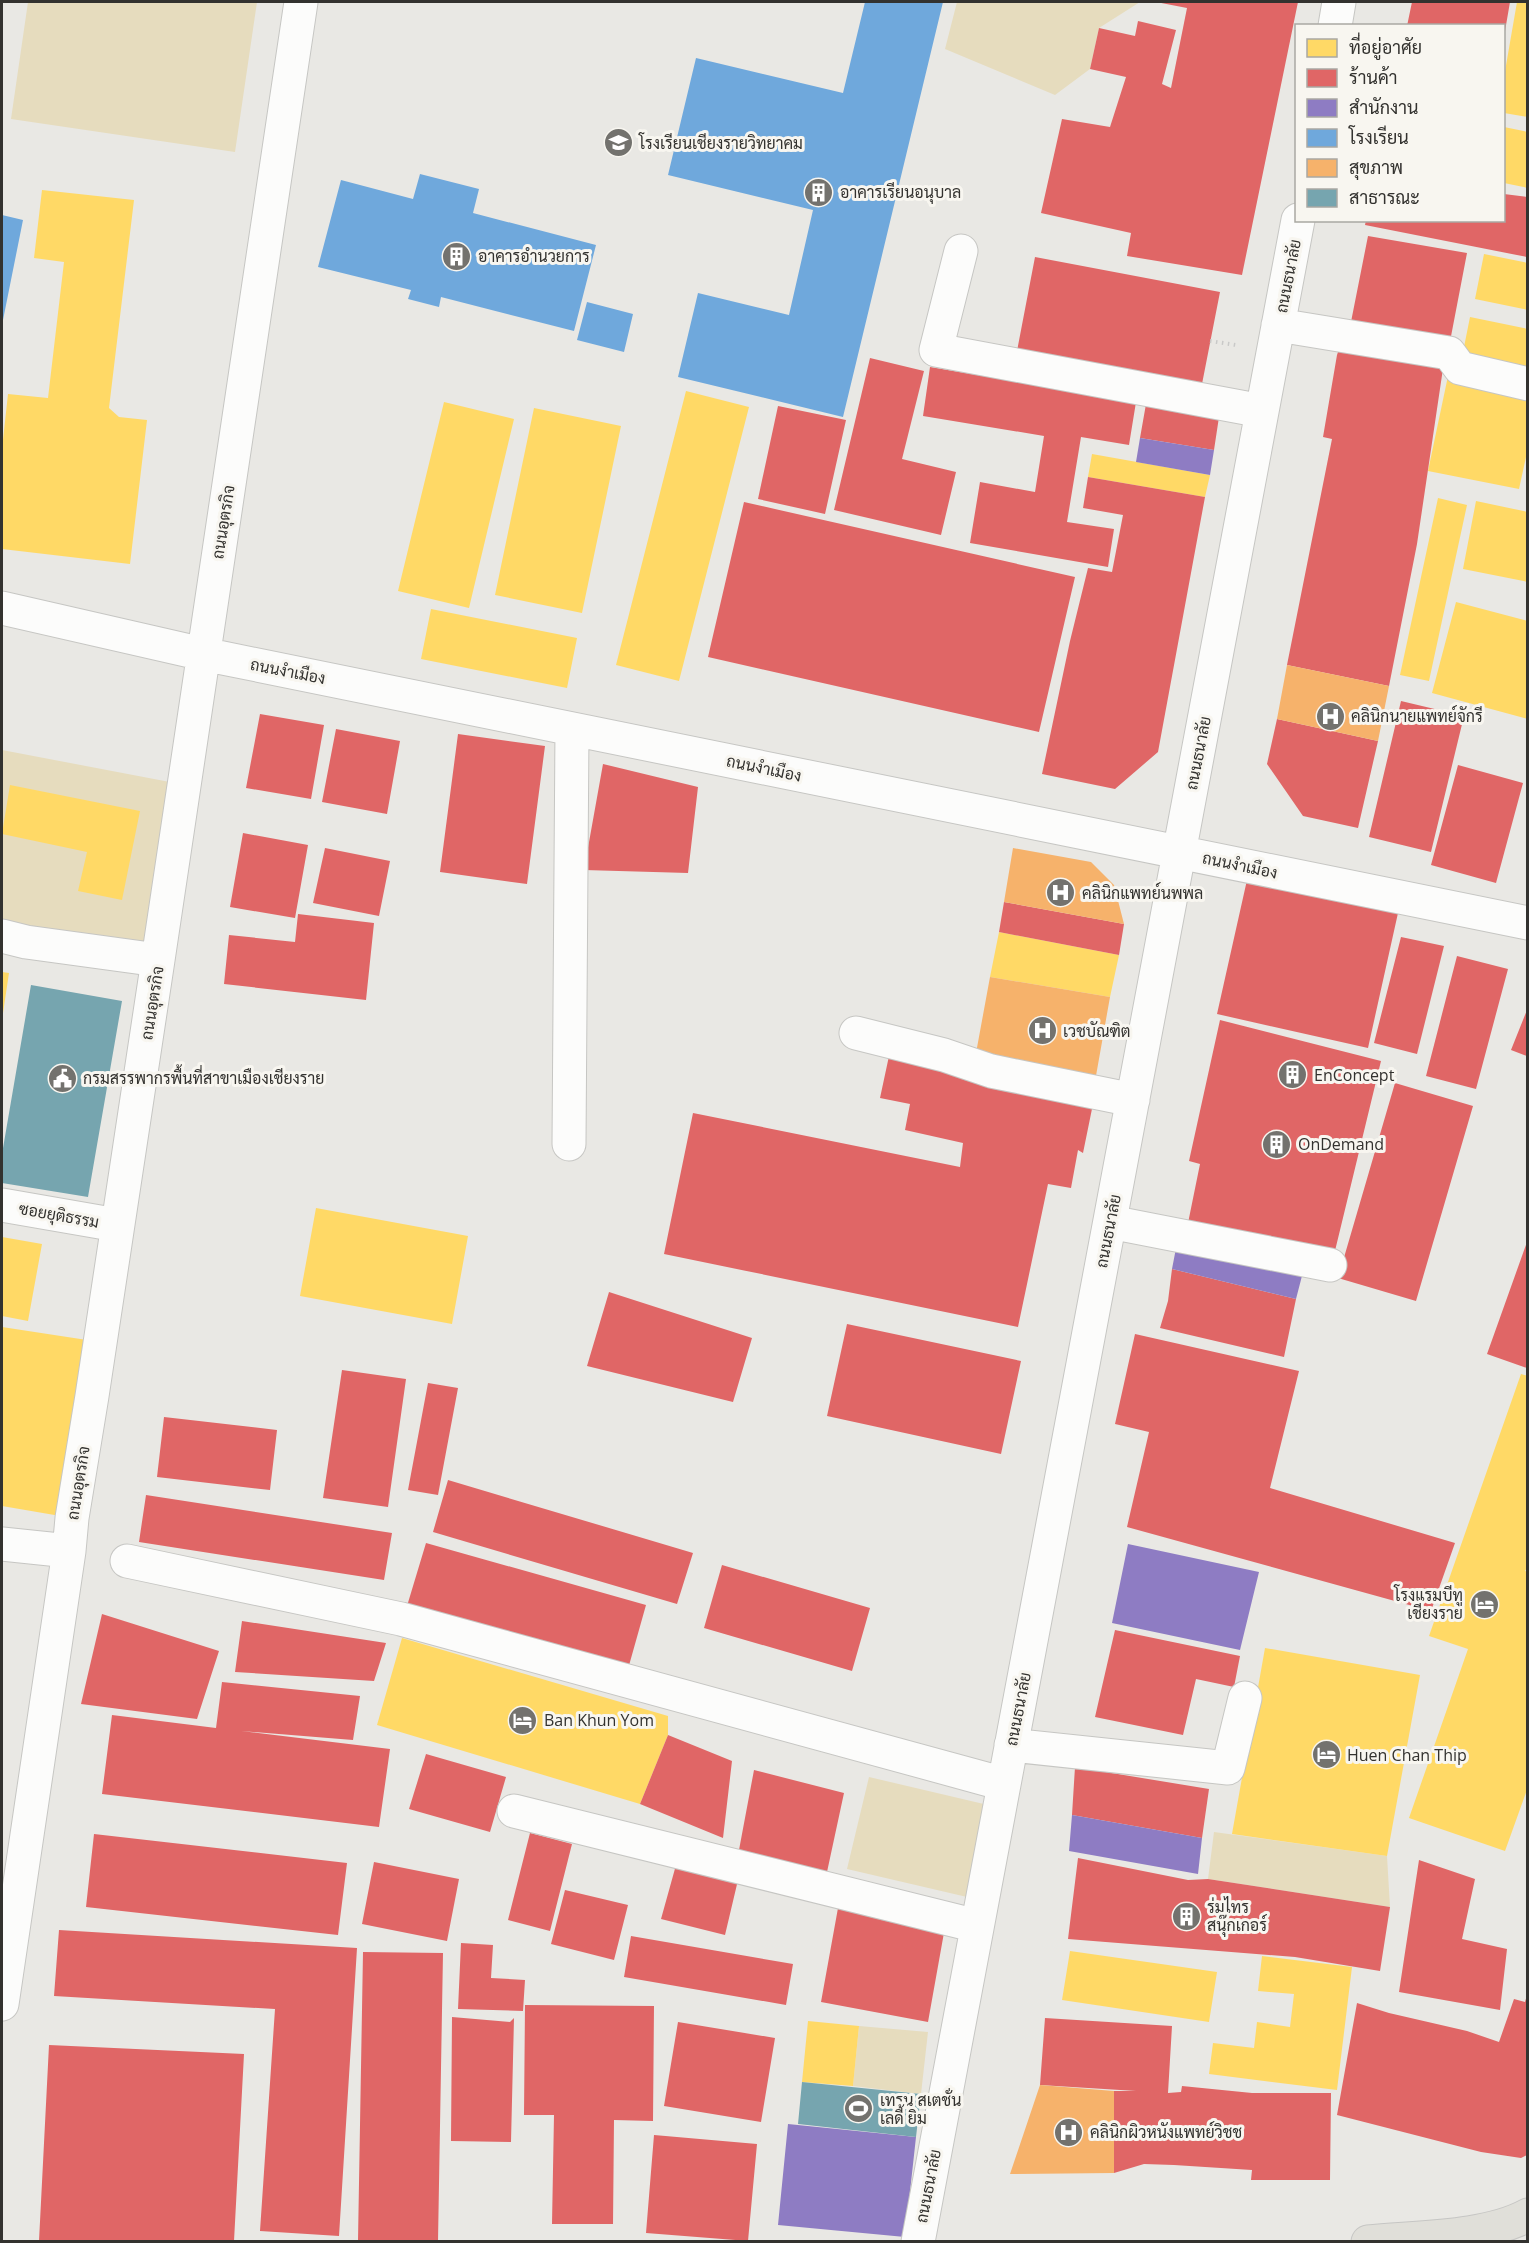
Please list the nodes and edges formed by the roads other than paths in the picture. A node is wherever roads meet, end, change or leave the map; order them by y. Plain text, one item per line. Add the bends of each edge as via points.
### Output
1 (301, 2) edge
2 (1339, 2) edge
3 (1335, 24) edge
4 (1298, 222) edge
5 (961, 251) dead end
6 (1278, 325) junction
7 (1527, 384) edge
8 (1262, 411) junction
9 (2, 608) edge
10 (203, 654) junction
11 (572, 729) junction
12 (1179, 852) junction
13 (1527, 923) edge
14 (2, 936) edge
15 (158, 960) junction
16 (856, 1033) dead end
17 (1133, 1100) junction
18 (569, 1144) dead end
19 (2, 1205) edge
20 (1110, 1222) junction
21 (117, 1225) junction
22 (1330, 1266) dead end
23 (2, 1544) edge
24 (69, 1551) junction
25 (127, 1562) dead end
26 (1245, 1698) dead end
27 (1011, 1745) junction
28 (1004, 1784) junction
29 (514, 1811) dead end
30 (14, 1832) edge
31 (977, 1926) junction
32 (2, 2004) edge
33 (1527, 2215) edge
34 (918, 2241) edge
35 (1368, 2241) edge

1 - 10 street, ถนนอุตรกิจ
2 - 3 street
4 - 6 street, ถนนธนาลัย
5 - 8 street via 936,350
6 - 7 street via 1449,353 1460,368
6 - 8 street, ถนนธนาลัย
8 - 12 street, ถนนธนาลัย
9 - 10 street, ถนนงำเมือง
10 - 11 street, ถนนงำเมือง
10 - 15 street, ถนนอุตรกิจ
11 - 12 street, ถนนงำเมือง
11 - 18 street
12 - 13 street, ถนนงำเมือง
12 - 17 street, ถนนธนาลัย
14 - 15 street
15 - 21 street, ถนนอุตรกิจ
16 - 17 street via 991,1071
17 - 20 street, ถนนธนาลัย
19 - 21 street, ซอยยุติธรรม
20 - 22 street
20 - 27 street, ถนนธนาลัย
21 - 24 street, ถนนอุตรกิจ
23 - 24 street
24 - 30 street, ถนนอุตรกิจ
25 - 28 street via 401,1619
26 - 27 street via 1228,1768
27 - 28 street, ถนนธนาลัย
28 - 31 street, ถนนธนาลัย
29 - 31 street
30 - 32 street, ถนนอุตรกิจ
31 - 34 street, ถนนธนาลัย
33 - 35 main road via 1513,2223 1459,2234

